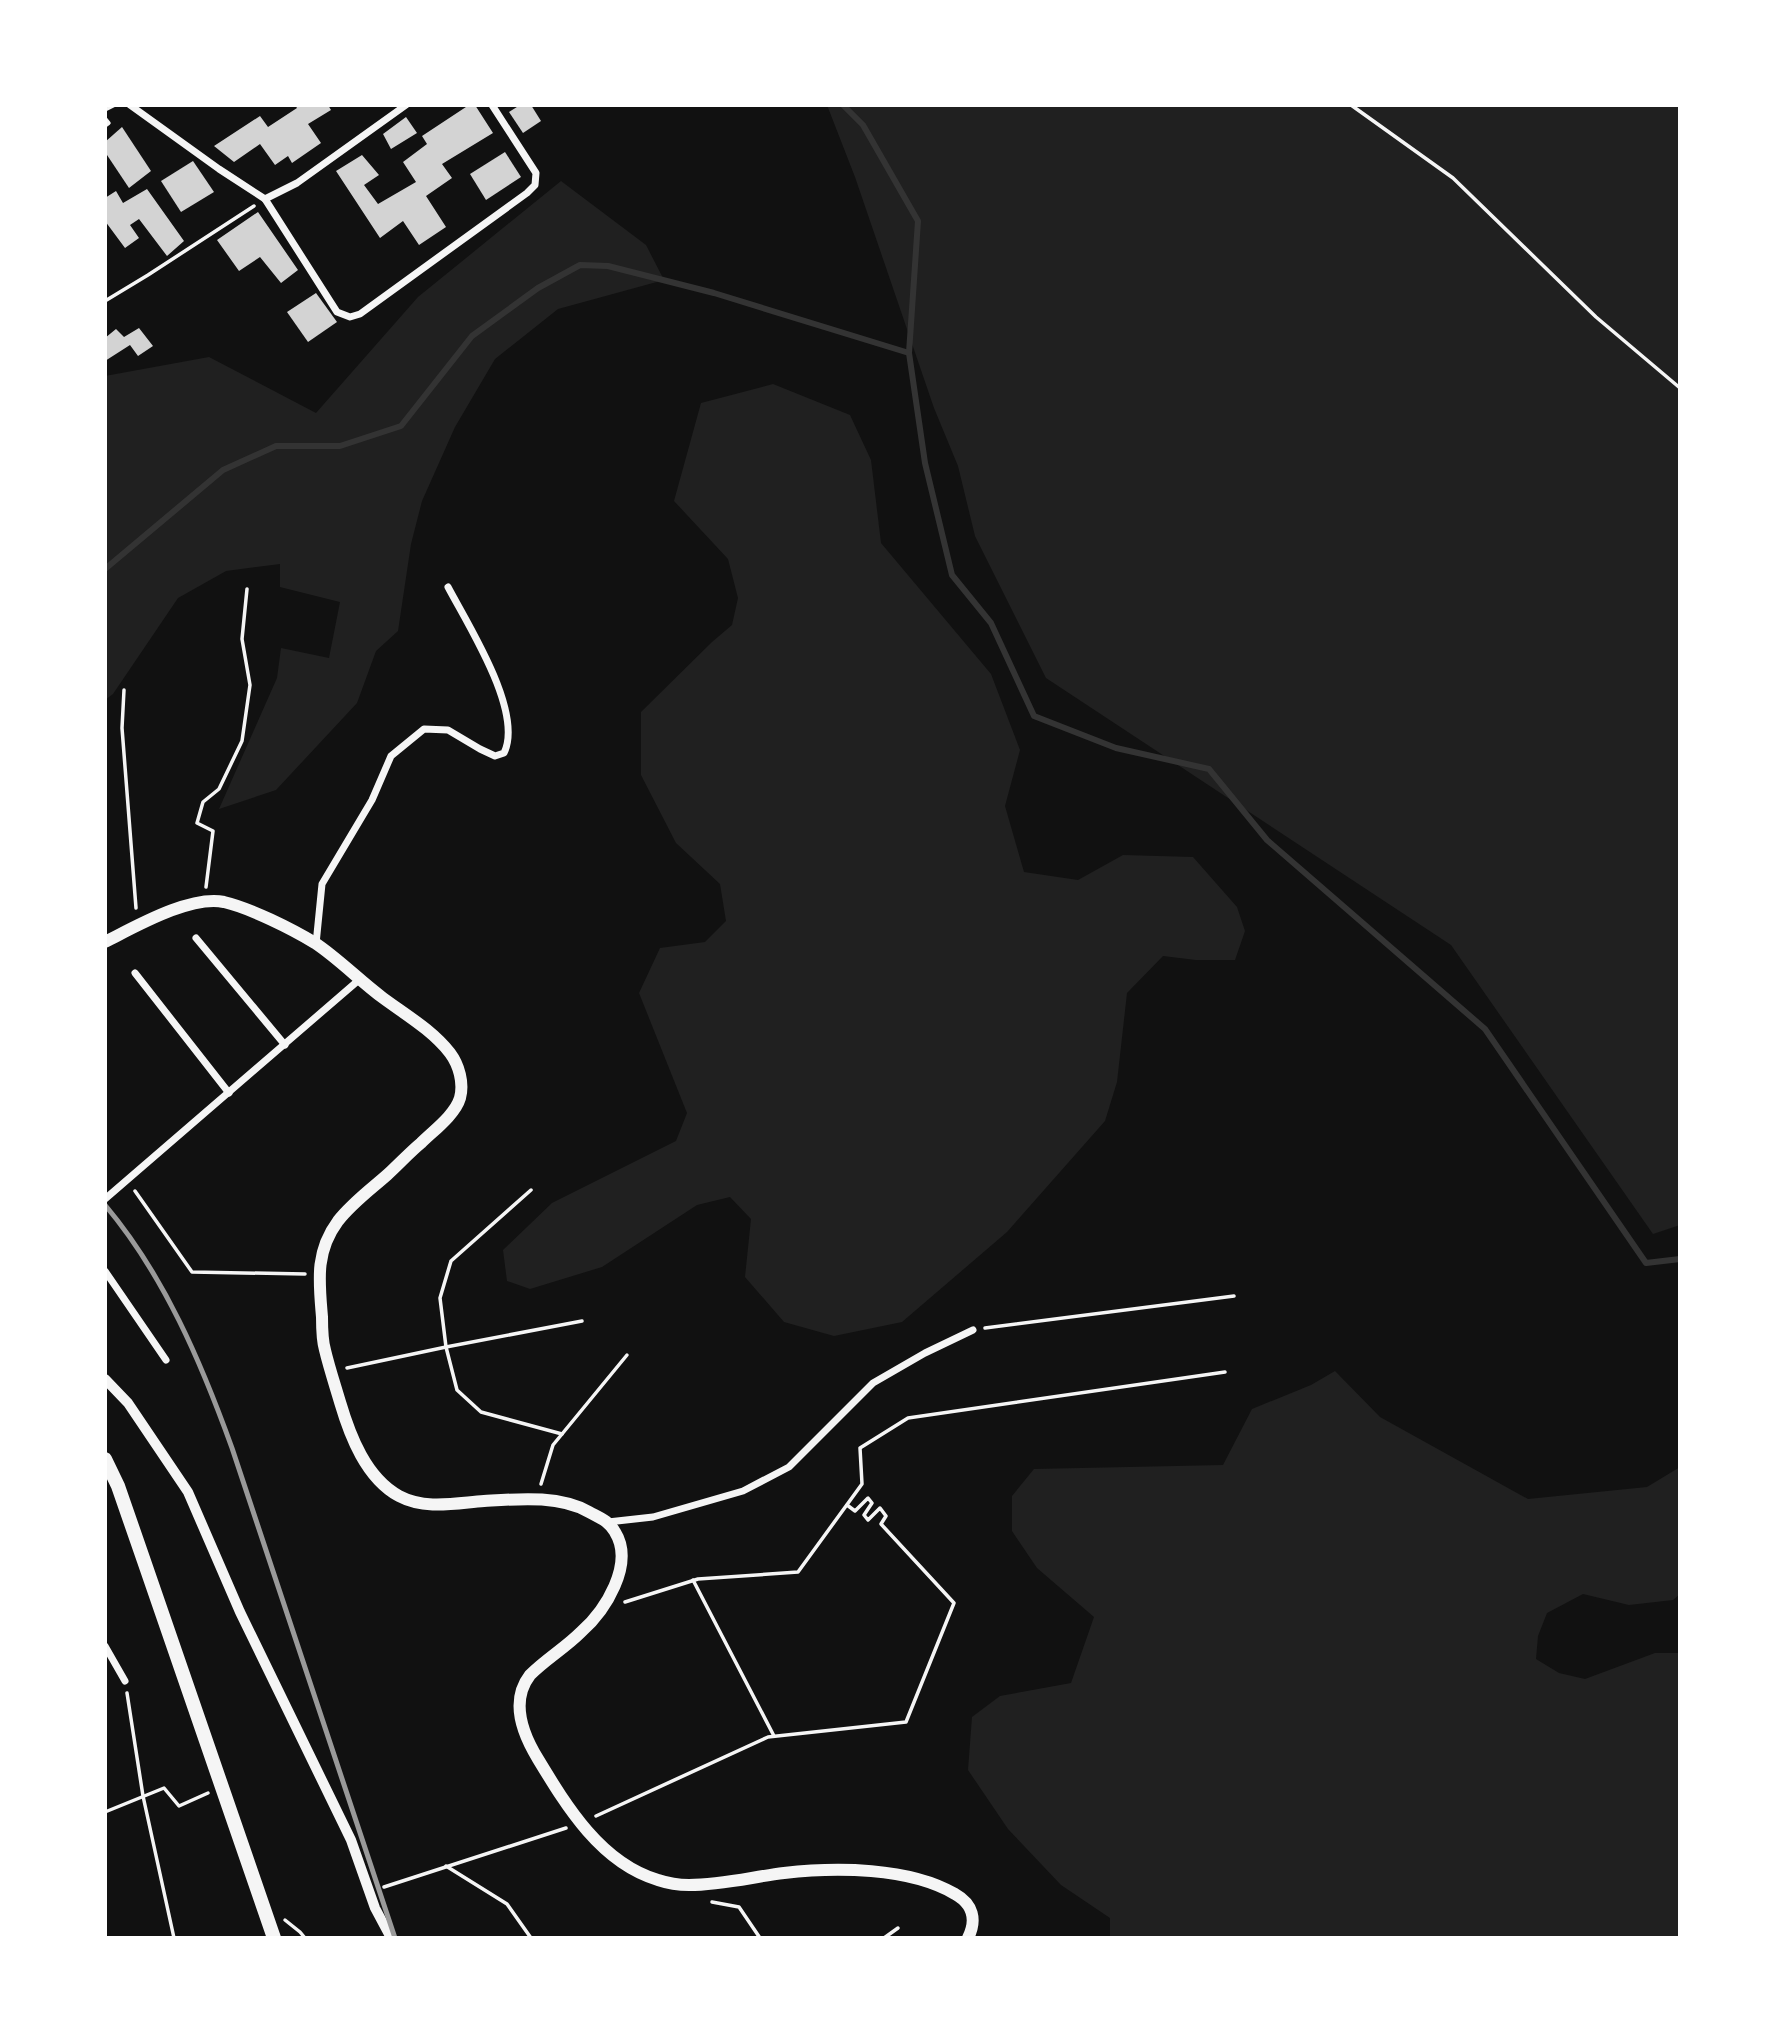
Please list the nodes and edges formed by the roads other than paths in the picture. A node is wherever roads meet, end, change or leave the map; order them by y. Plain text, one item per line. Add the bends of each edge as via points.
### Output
1 (130, 105) edge
2 (407, 105) edge
3 (492, 105) edge
4 (265, 199) junction
5 (448, 587) dead end
6 (196, 938) dead end
7 (105, 942) edge
8 (316, 944) junction
9 (135, 973) dead end
10 (360, 979) junction
11 (285, 1045) junction
12 (229, 1093) junction
13 (105, 1199) edge
14 (105, 1271) edge
15 (973, 1330) road end
16 (166, 1360) dead end
17 (105, 1379) edge
18 (105, 1459) edge
19 (608, 1522) junction
20 (105, 1646) edge
21 (125, 1681) road end
22 (274, 1938) edge
23 (391, 1938) edge
24 (968, 1938) edge

1 - 4 street
2 - 4 street via 297,183
3 - 4 street via 536,173 535,185 360,314 350,317 337,312
5 - 8 street via 499,686 508,743 504,753 495,756 448,730 424,729 391,756 372,800 322,884
6 - 11 street
7 - 8 main road via 176,908 223,902
8 - 10 main road
9 - 12 street
10 - 11 street
10 - 19 main road via 421,1024 451,1054 459,1070 460,1099 448,1116 358,1199 336,1224 322,1251 318,1274 324,1348 364,1462 380,1483 421,1504 536,1500 582,1508
11 - 12 street
12 - 13 street
14 - 16 street
15 - 19 street via 873,1383 789,1467 743,1491 653,1517
17 - 23 street via 128,1403 188,1492 240,1612 351,1840
18 - 22 highway
19 - 24 main road via 618,1536 621,1552 615,1586 583,1631 530,1675 519,1704 533,1751 593,1839 638,1873 688,1885 841,1870 909,1877 945,1888 967,1901 974,1920
20 - 21 street

